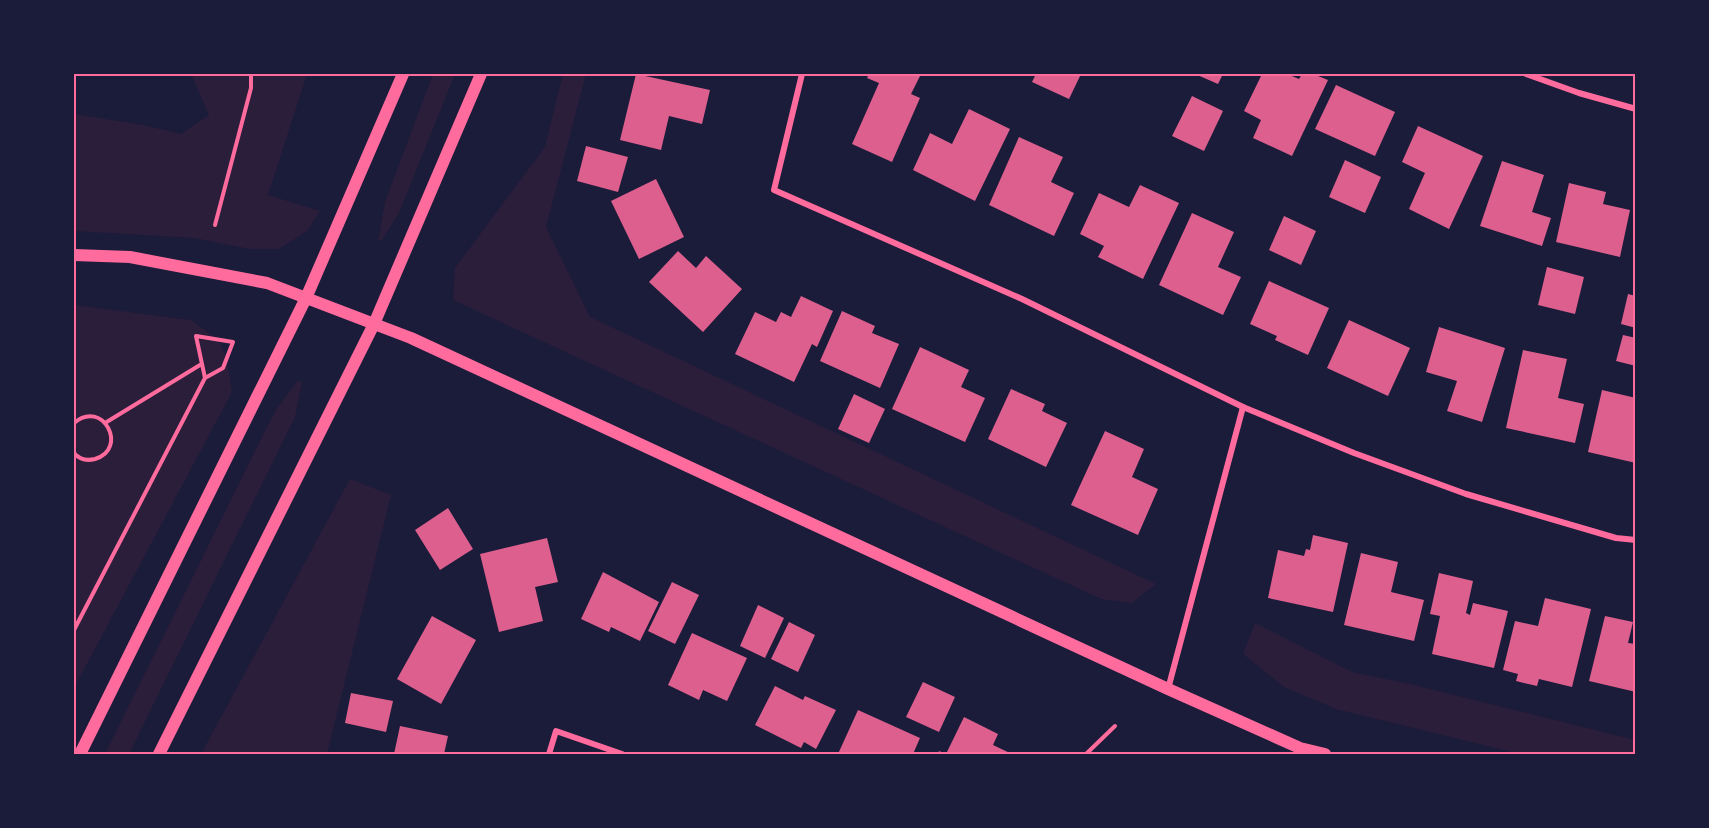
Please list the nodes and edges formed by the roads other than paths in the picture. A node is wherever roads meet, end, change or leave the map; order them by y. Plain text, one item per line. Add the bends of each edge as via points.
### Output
1 (403, 74) edge
2 (481, 74) edge
3 (802, 74) edge
4 (1526, 74) edge
5 (1635, 109) edge
6 (74, 255) edge
7 (306, 298) junction
8 (374, 324) junction
9 (1243, 407) junction
10 (1635, 540) edge
11 (1168, 689) junction
12 (80, 754) edge
13 (159, 754) edge
14 (549, 754) edge
15 (622, 754) edge
16 (1325, 754) edge

1 - 7 main road
2 - 8 main road
3 - 9 street via 774,190 1022,299
4 - 5 street
6 - 7 main road via 130,257 267,283
7 - 8 main road
7 - 12 main road
8 - 11 main road via 548,400
8 - 13 main road
9 - 10 street via 1466,494 1616,538
9 - 11 street
11 - 16 main road via 1300,748
14 - 15 street via 556,731

